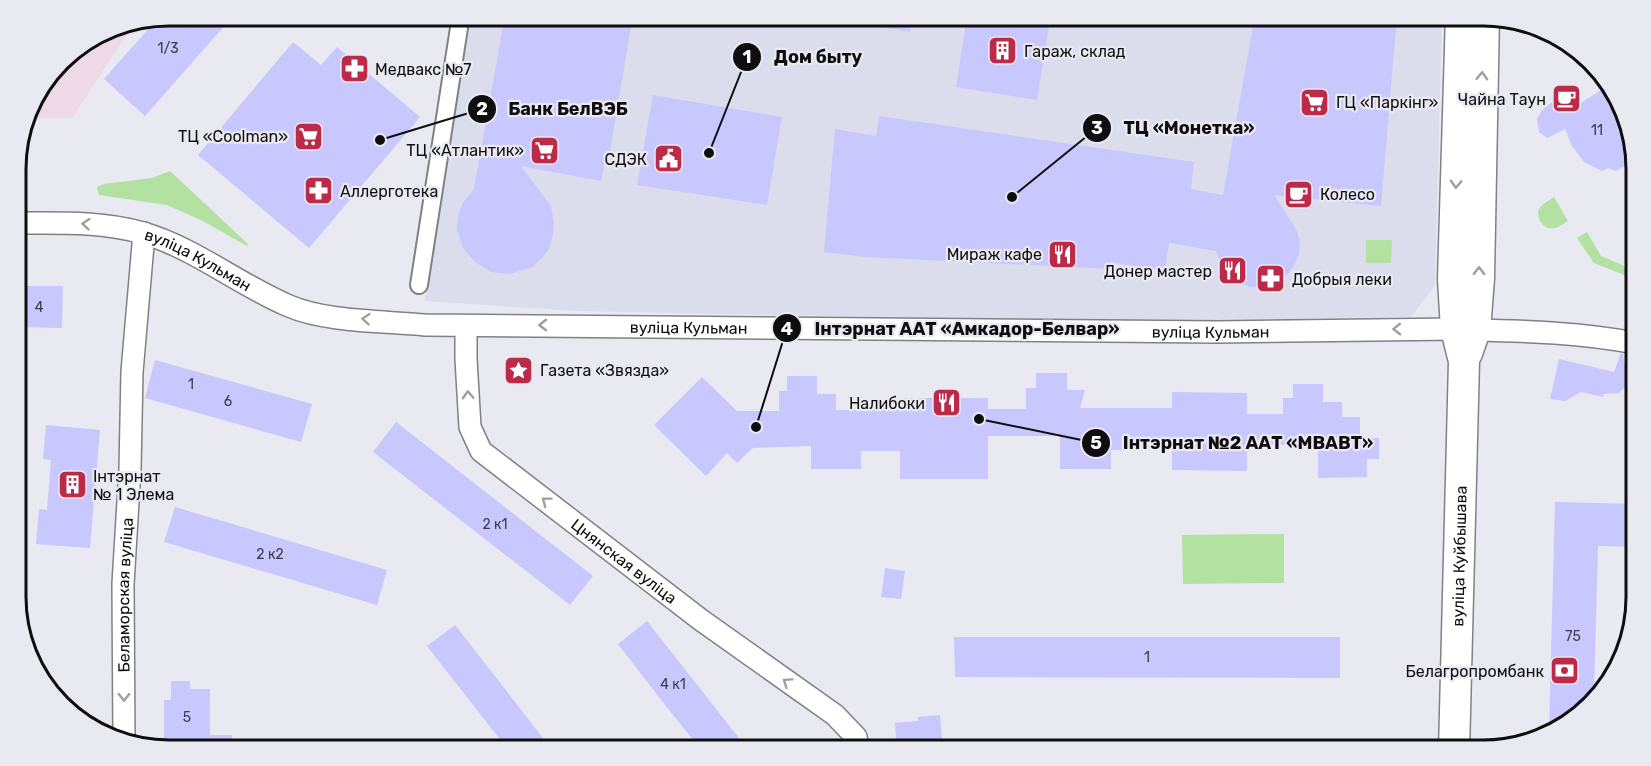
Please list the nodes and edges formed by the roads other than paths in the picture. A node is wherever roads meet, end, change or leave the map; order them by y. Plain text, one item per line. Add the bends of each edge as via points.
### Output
1 (1461, 25) edge
2 (1484, 25) edge
3 (459, 26) edge
4 (26, 223) edge
5 (144, 233) junction
6 (419, 285) dead end
7 (466, 326) junction
8 (1465, 330) junction
9 (1626, 342) edge
10 (124, 734) edge
11 (857, 740) edge
12 (1454, 740) edge

1 -> 8 main road, вуліца Куйбышава via 1452,279
8 -> 2 main road, вуліца Куйбышава via 1479,278
3 - 6 street
5 -> 4 street, вуліца Кульман via 84,224
7 -> 5 street, вуліца Кульман via 310,313
5 -> 10 street, Беламорская вуліца via 132,372 123,584
8 -> 7 street, вуліца Кульман
11 -> 7 street, Цнянская вуліца via 835,715 701,620 481,451 470,427
8 - 9 street, вуліца Кульман via 1520,331
8 - 12 main road, вуліца Куйбышава

